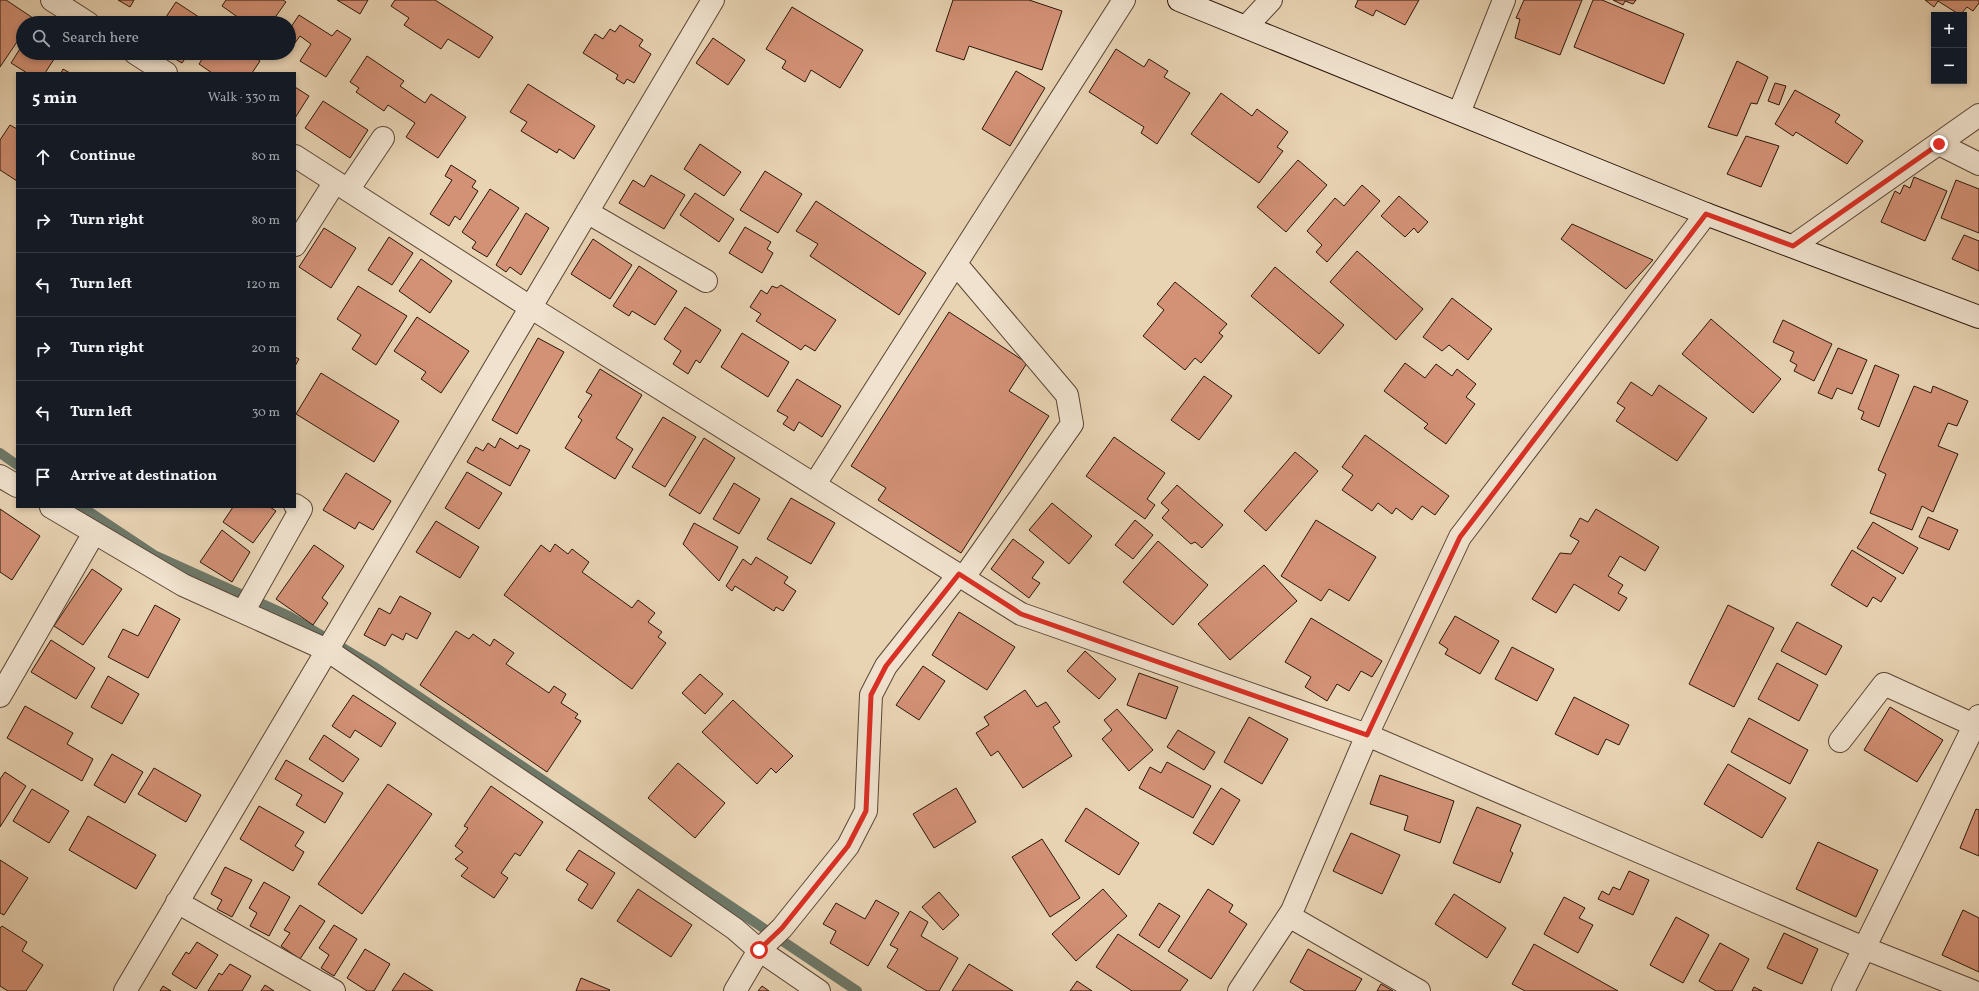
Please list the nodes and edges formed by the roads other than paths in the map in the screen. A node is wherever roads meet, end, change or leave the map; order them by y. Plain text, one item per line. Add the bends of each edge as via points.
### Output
1 (52, 0) edge
2 (713, 0) edge
3 (1124, 0) edge
4 (1179, 0) edge
5 (1271, 0) edge
6 (1504, 0) edge
7 (77, 16) edge
8 (1246, 27) junction
9 (145, 60) edge
10 (164, 72) edge
11 (1459, 114) junction
12 (1979, 116) edge
13 (383, 138) dead end
14 (1939, 144) junction
15 (296, 157) edge
16 (1979, 164) edge
17 (342, 186) junction
18 (587, 212) junction
19 (1706, 214) junction
20 (296, 245) edge
21 (1793, 246) junction
22 (956, 264) junction
23 (706, 281) dead end
24 (530, 307) junction
25 (1979, 317) edge
26 (0, 476) edge
27 (815, 484) junction
28 (16, 485) edge
29 (296, 506) edge
30 (53, 508) edge
31 (94, 533) junction
32 (961, 576) junction
33 (243, 612) junction
34 (327, 650) junction
35 (0, 696) edge
36 (1977, 720) edge
37 (1367, 735) junction
38 (1840, 741) dead end
39 (178, 902) junction
40 (1289, 916) junction
41 (1864, 948) junction
42 (759, 950) junction
43 (125, 991) edge
44 (334, 991) edge
45 (735, 991) edge
46 (819, 991) edge
47 (1240, 991) edge
48 (1419, 991) edge
49 (1843, 991) edge
50 (1972, 991) edge

1 - 7 street
2 - 18 street
3 - 22 street
4 - 8 street
5 - 8 street
6 - 11 street
8 - 11 street
9 - 10 street
11 - 19 street
12 - 14 street
13 - 17 street
14 - 16 street
14 - 21 street
15 - 17 street
17 - 20 street
17 - 24 street
18 - 23 street
18 - 24 street
19 - 21 street
19 - 37 street via 1460,537
21 - 25 street
22 - 27 street
22 - 32 street via 1067,395 1072,424
24 - 27 street
24 - 34 street
26 - 28 street
27 - 32 street
29 - 33 street via 301,509
30 - 31 street
31 - 33 street via 183,585
31 - 35 street
32 - 37 street via 1021,614
32 - 42 street via 886,666 871,695 866,811 848,846 782,928
33 - 34 street
34 - 39 street
34 - 42 street via 590,828 735,929
36 - 38 street via 1884,684
36 - 41 street
37 - 40 street
37 - 41 street
39 - 43 street
39 - 44 street
40 - 47 street
40 - 48 street
41 - 49 street
41 - 50 street
42 - 45 street
42 - 46 street

